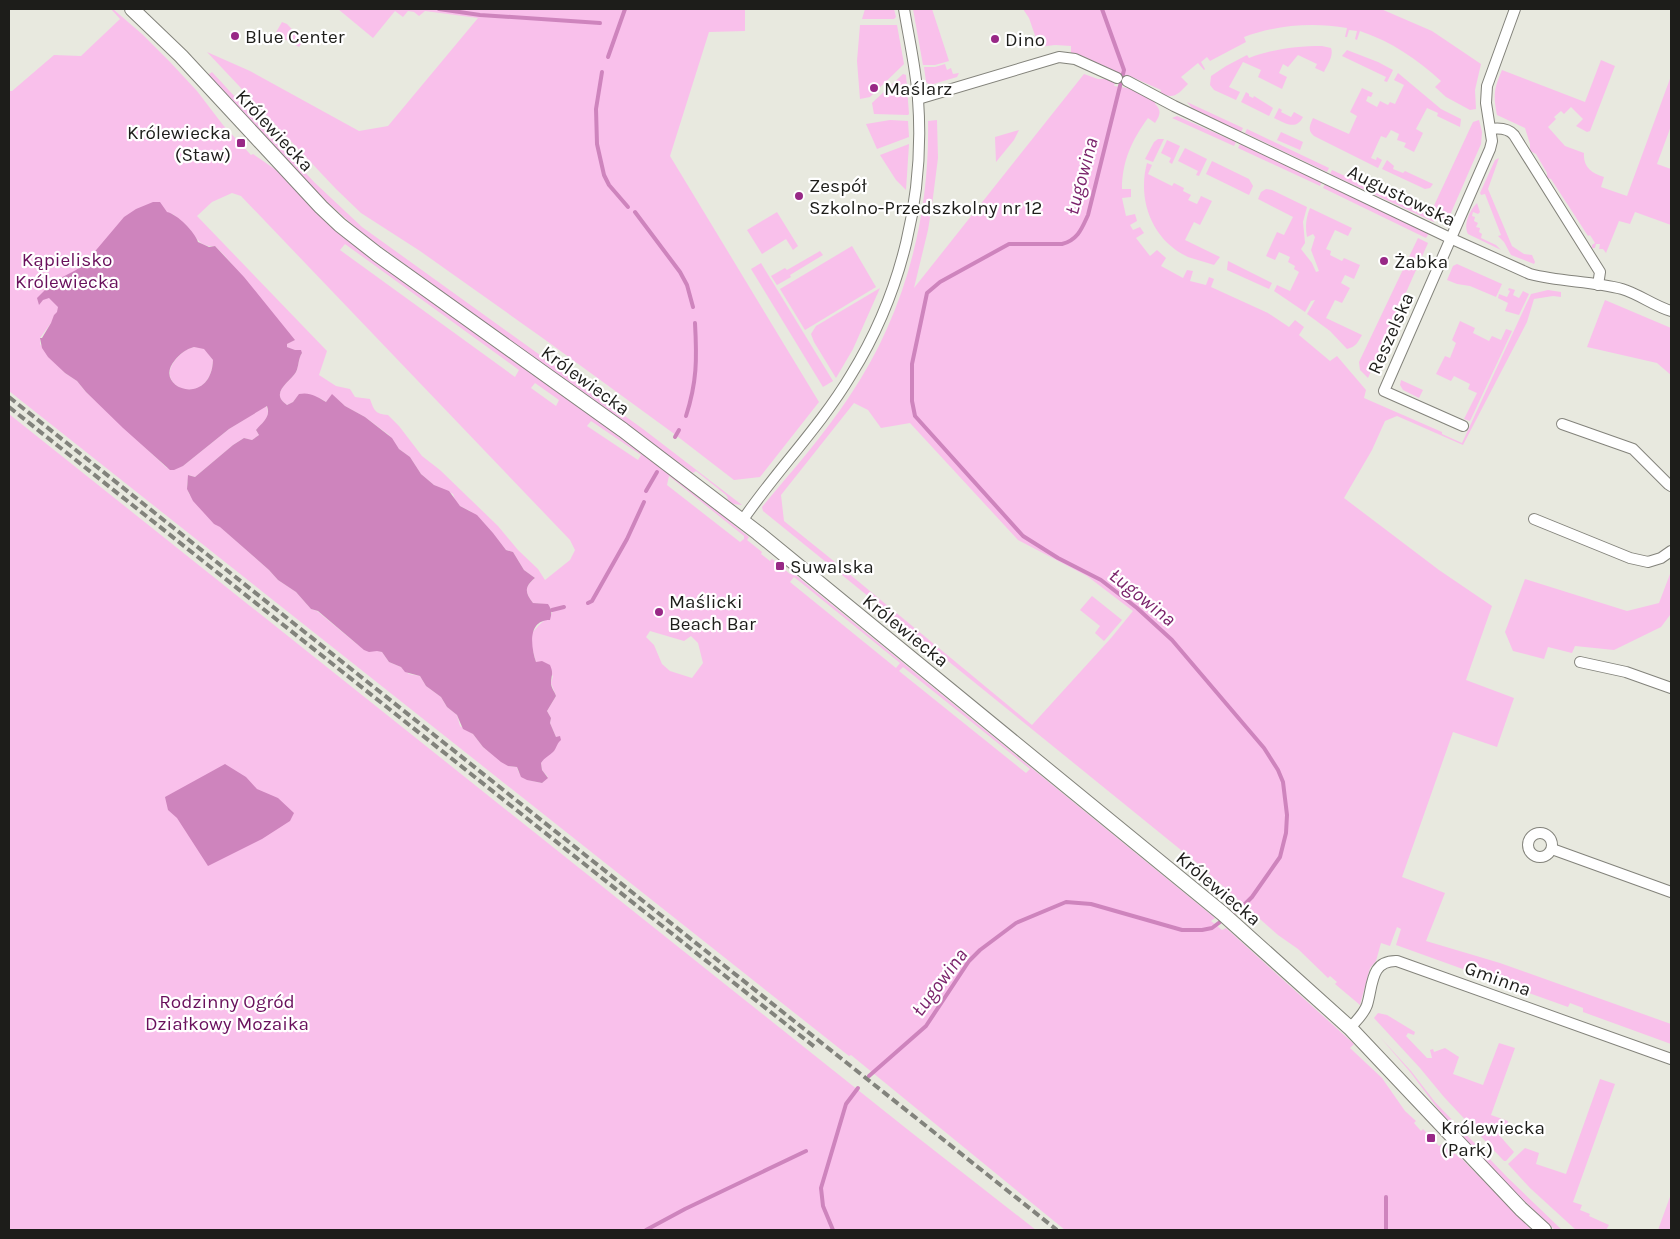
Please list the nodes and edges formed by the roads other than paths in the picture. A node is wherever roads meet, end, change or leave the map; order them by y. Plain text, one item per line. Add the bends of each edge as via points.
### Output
1 (132, 9) edge
2 (904, 9) edge
3 (1515, 9) edge
4 (918, 99) junction
5 (1491, 129) junction
6 (1450, 238) junction
7 (1598, 285) junction
8 (1671, 310) edge
9 (1562, 424) dead end
10 (1463, 426) dead end
11 (1671, 486) edge
12 (1534, 519) dead end
13 (742, 521) junction
14 (1671, 551) edge
15 (1580, 662) dead end
16 (1671, 688) edge
17 (1552, 849) dead end
18 (1671, 892) edge
19 (1350, 1028) junction
20 (1671, 1059) edge
21 (1544, 1230) edge

1 - 13 street, Królewiecka via 181,56 340,225 623,430
2 - 4 street
3 - 5 street via 1487,86
4 - 6 street, Augustowska via 1059,57 1075,59
4 - 13 street via 914,204 897,277 883,312 852,375 836,399
5 - 6 street via 1490,149
5 - 7 street via 1512,132 1600,272
6 - 7 street, Augustowska via 1530,274
6 - 10 street, Reszelska via 1384,391
7 - 8 street, Augustowska via 1633,292
9 - 11 street via 1634,449
12 - 14 street via 1630,558 1648,562
13 - 19 street, Królewiecka via 1222,913
15 - 16 street via 1626,672
17 - 18 street
19 - 20 street, Gminna via 1364,1012 1379,966 1397,961
19 - 21 street, Królewiecka

